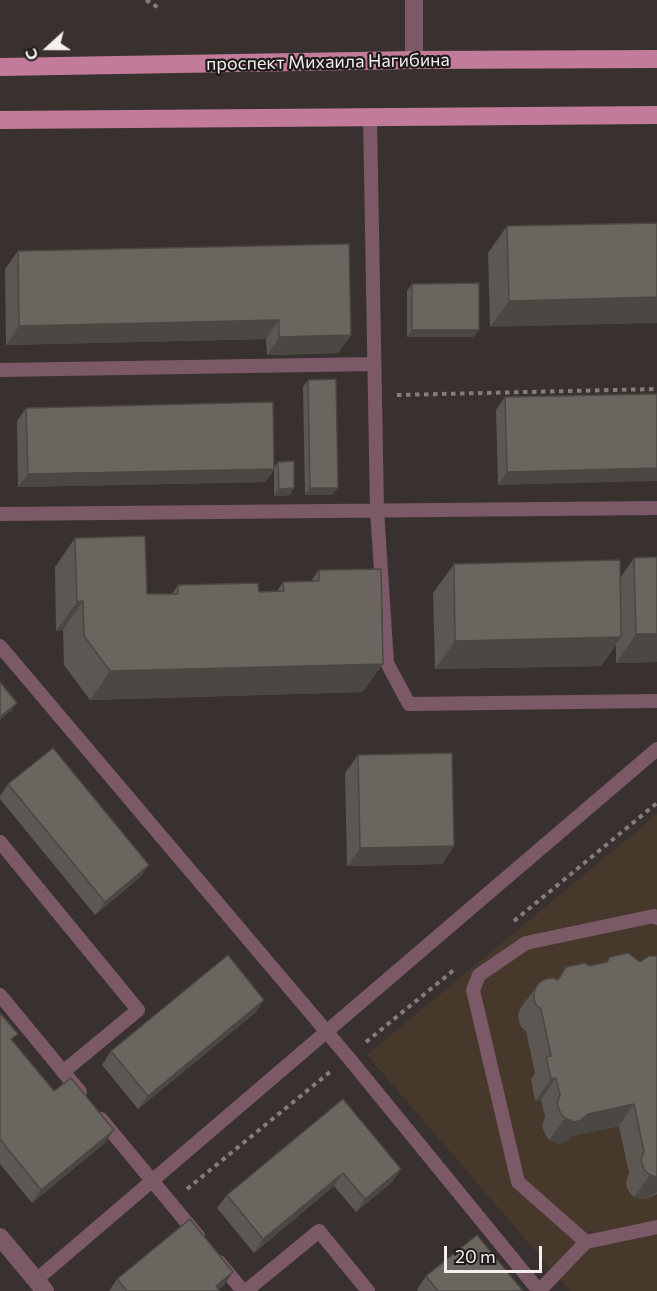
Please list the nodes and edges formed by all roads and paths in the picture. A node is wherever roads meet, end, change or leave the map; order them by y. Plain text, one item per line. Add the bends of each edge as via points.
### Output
1 (146, 0) edge
2 (414, 0) edge
3 (159, 8) dead end
4 (657, 59) edge
5 (414, 60) junction
6 (0, 67) edge
7 (657, 115) edge
8 (370, 117) junction
9 (0, 120) edge
10 (374, 364) junction
11 (0, 370) edge
12 (657, 389) edge
13 (375, 395) junction
14 (657, 508) edge
15 (376, 510) junction
16 (0, 514) edge
17 (0, 646) edge
18 (657, 701) edge
19 (657, 749) edge
20 (657, 803) edge
21 (0, 842) edge
22 (657, 918) edge
23 (512, 922) dead end
24 (457, 967) dead end
25 (0, 995) edge
26 (327, 1031) junction
27 (348, 1057) junction
28 (63, 1072) junction
29 (152, 1180) junction
30 (171, 1203) junction
31 (657, 1227) edge
32 (0, 1237) edge
33 (586, 1242) junction
34 (40, 1285) edge
35 (244, 1291) edge
36 (368, 1291) edge
37 (539, 1291) edge

1 - 3 path
2 - 5 street
4 - 5 main road, проспект Михаила Нагибина
5 - 6 main road, проспект Михаила Нагибина
7 - 8 main road
8 - 9 main road
8 - 10 lane
10 - 11 lane
10 - 13 lane
12 - 13 path
13 - 15 lane
14 - 15 lane
15 - 16 lane
15 - 18 lane via 387,663 409,704
17 - 26 lane
19 - 26 lane
20 - 23 path
21 - 28 lane via 138,1010
22 - 33 lane via 526,943 479,975 473,990 518,1182
24 - 27 path
25 - 28 lane
26 - 27 lane
26 - 29 lane
27 - 30 path
27 - 37 lane
28 - 29 lane
29 - 30 lane
29 - 34 lane
30 - 35 lane
31 - 33 lane
32 - 34 street
33 - 37 lane
35 - 36 lane via 319,1231

